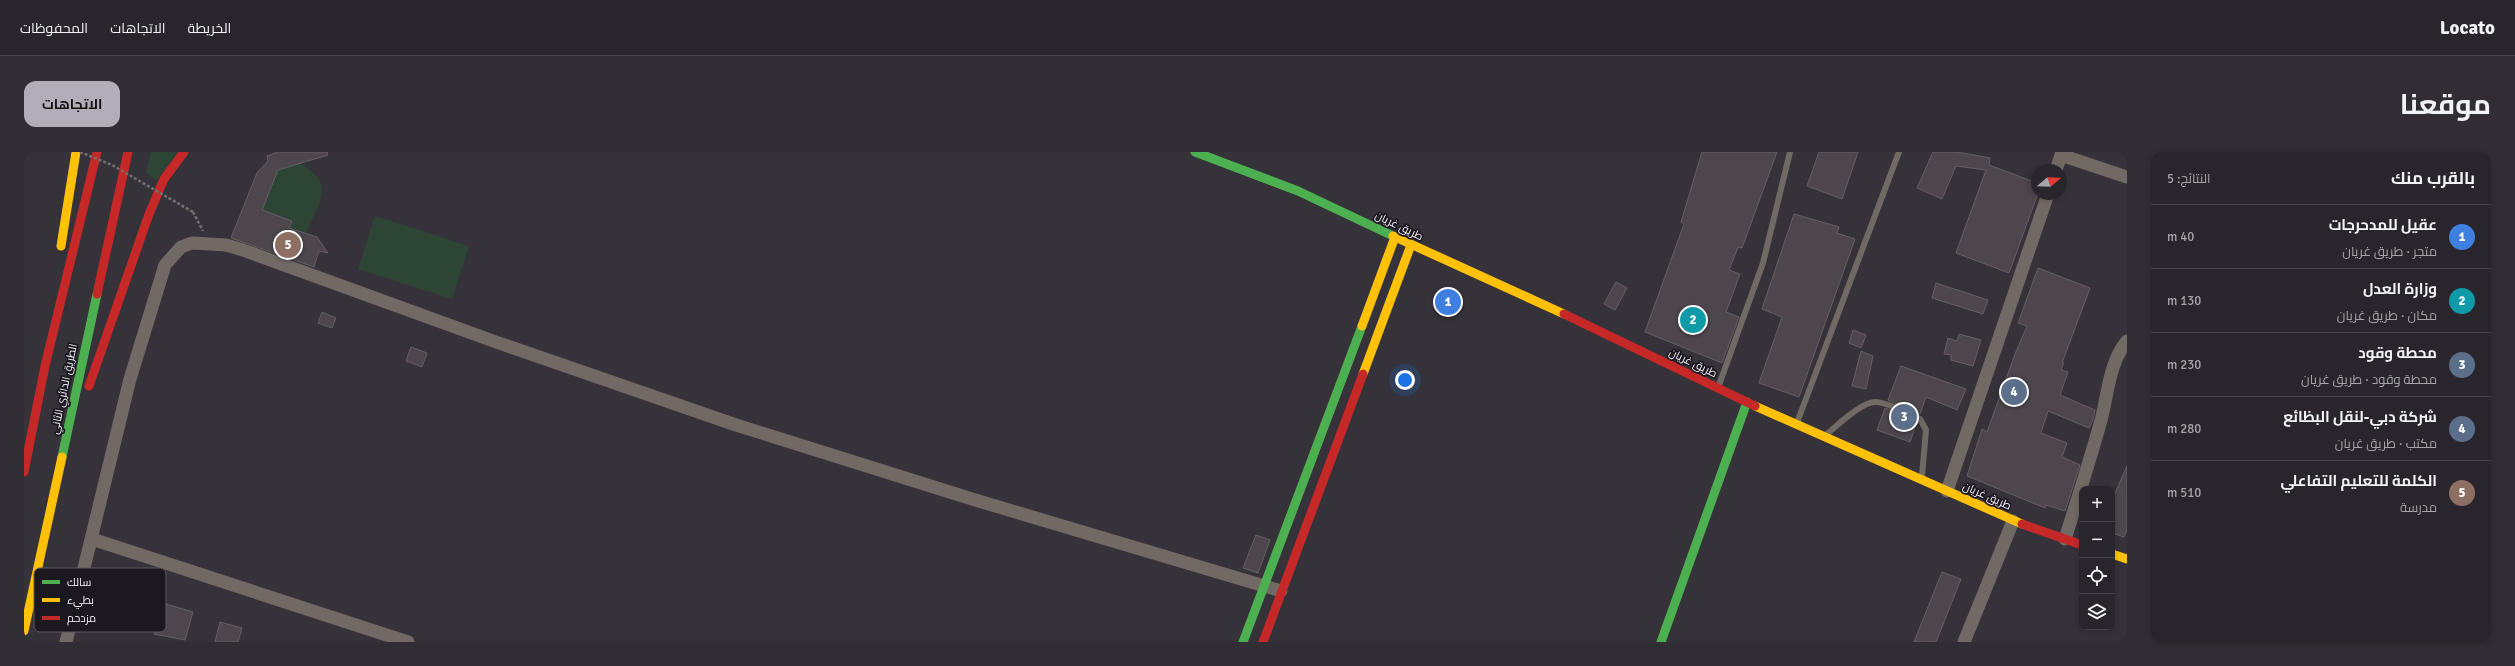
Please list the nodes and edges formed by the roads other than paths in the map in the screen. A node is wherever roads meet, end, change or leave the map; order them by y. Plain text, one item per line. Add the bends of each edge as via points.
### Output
1 (76, 152) edge
2 (98, 152) edge
3 (128, 152) edge
4 (184, 152) edge
5 (1195, 152) edge
6 (1790, 152) edge
7 (1899, 152) edge
8 (2062, 154) edge
9 (1207, 155) edge
10 (1254, 164) dead end
11 (2058, 164) edge
12 (2127, 177) edge
13 (1298, 191) junction
14 (2046, 200) edge
15 (1395, 237) junction
16 (1411, 245) junction
17 (60, 256) dead end
18 (58, 271) dead end
19 (2127, 341) edge
20 (45, 366) junction
21 (1718, 388) junction
22 (1747, 402) junction
23 (1796, 424) junction
24 (1824, 436) junction
25 (63, 455) junction
26 (24, 472) edge
27 (1922, 480) junction
28 (1947, 491) junction
29 (2013, 521) junction
30 (92, 539) junction
31 (2065, 539) junction
32 (2079, 543) edge
33 (2115, 555) edge
34 (2127, 559) edge
35 (38, 568) edge
36 (85, 568) edge
37 (34, 586) edge
38 (1262, 587) junction
39 (1281, 591) junction
40 (24, 631) edge
41 (69, 632) edge
42 (66, 642) edge
43 (408, 642) edge
44 (1242, 642) edge
45 (1263, 642) edge
46 (1661, 642) edge
47 (1964, 642) edge

1 - 17 main road
2 - 20 main road, الطريق الدائري الثاني
3 - 25 main road, الطريق الدائري الثاني
4 - 25 main road via 164,179 149,214
5 - 9 main road, طريق غريان
6 - 21 lane via 1763,263
7 - 23 lane
8 - 11 street
8 - 12 street
9 - 13 main road, طريق غريان
10 - 13 main road, طريق غريان
13 - 15 main road, طريق غريان
14 - 28 street
15 - 16 main road, طريق غريان
15 - 38 main road
16 - 21 main road, طريق غريان via 1541,303
16 - 39 main road
18 - 20 main road
19 - 31 street via 2118,352 2100,424
20 - 26 main road, الطريق الدائري الثاني
21 - 22 main road, طريق غريان
22 - 23 main road, طريق غريان
22 - 46 main road
23 - 24 main road, طريق غريان
24 - 27 main road, طريق غريان
24 - 27 lane via 1864,405 1872,402 1880,402 1920,419 1926,430
25 - 35 main road, الطريق الدائري الثاني
27 - 28 main road, طريق غريان
28 - 29 main road, طريق غريان
29 - 31 main road, طريق غريان
29 - 47 street
30 - 36 street
30 - 38 street via 130,379 165,265 172,255 187,245 211,244 243,250 496,342 736,425
30 - 43 street
31 - 32 main road, طريق غريان
33 - 34 main road
37 - 40 main road, الطريق الدائري الثاني
38 - 39 street
38 - 44 main road
39 - 45 main road
41 - 42 street

